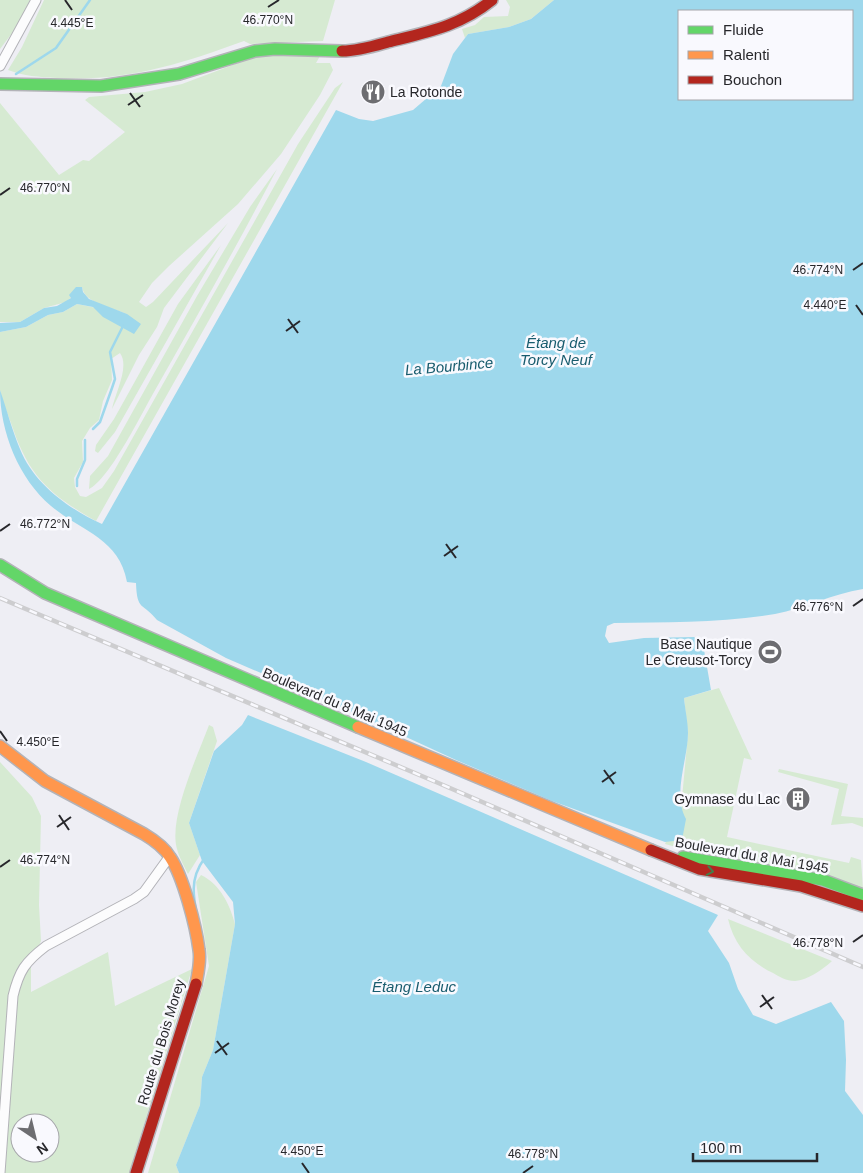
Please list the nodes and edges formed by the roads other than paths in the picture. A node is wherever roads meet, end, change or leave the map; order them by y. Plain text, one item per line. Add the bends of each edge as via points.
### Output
1 (36, 0) edge
2 (492, 0) edge
3 (0, 66) edge
4 (0, 84) edge
5 (0, 565) edge
6 (0, 746) edge
7 (665, 855) junction
8 (170, 856) junction
9 (863, 895) edge
10 (863, 906) edge
11 (0, 1173) edge
12 (136, 1173) edge

1 - 3 street
2 - 4 main road via 446,28 365,48 255,51 179,74 101,86
5 - 7 main road, Boulevard du 8 Mai 1945 via 45,593 126,630
6 - 8 main road, Route du Bois Morey via 45,781 144,834
7 - 9 main road, Boulevard du 8 Mai 1945 via 823,880
7 -> 10 main road, Boulevard du 8 Mai 1945 via 699,869 800,886
8 - 11 street via 144,892 46,946 31,957 19,973 13,996
8 - 12 main road, Route du Bois Morey via 185,895 199,950 199,968

